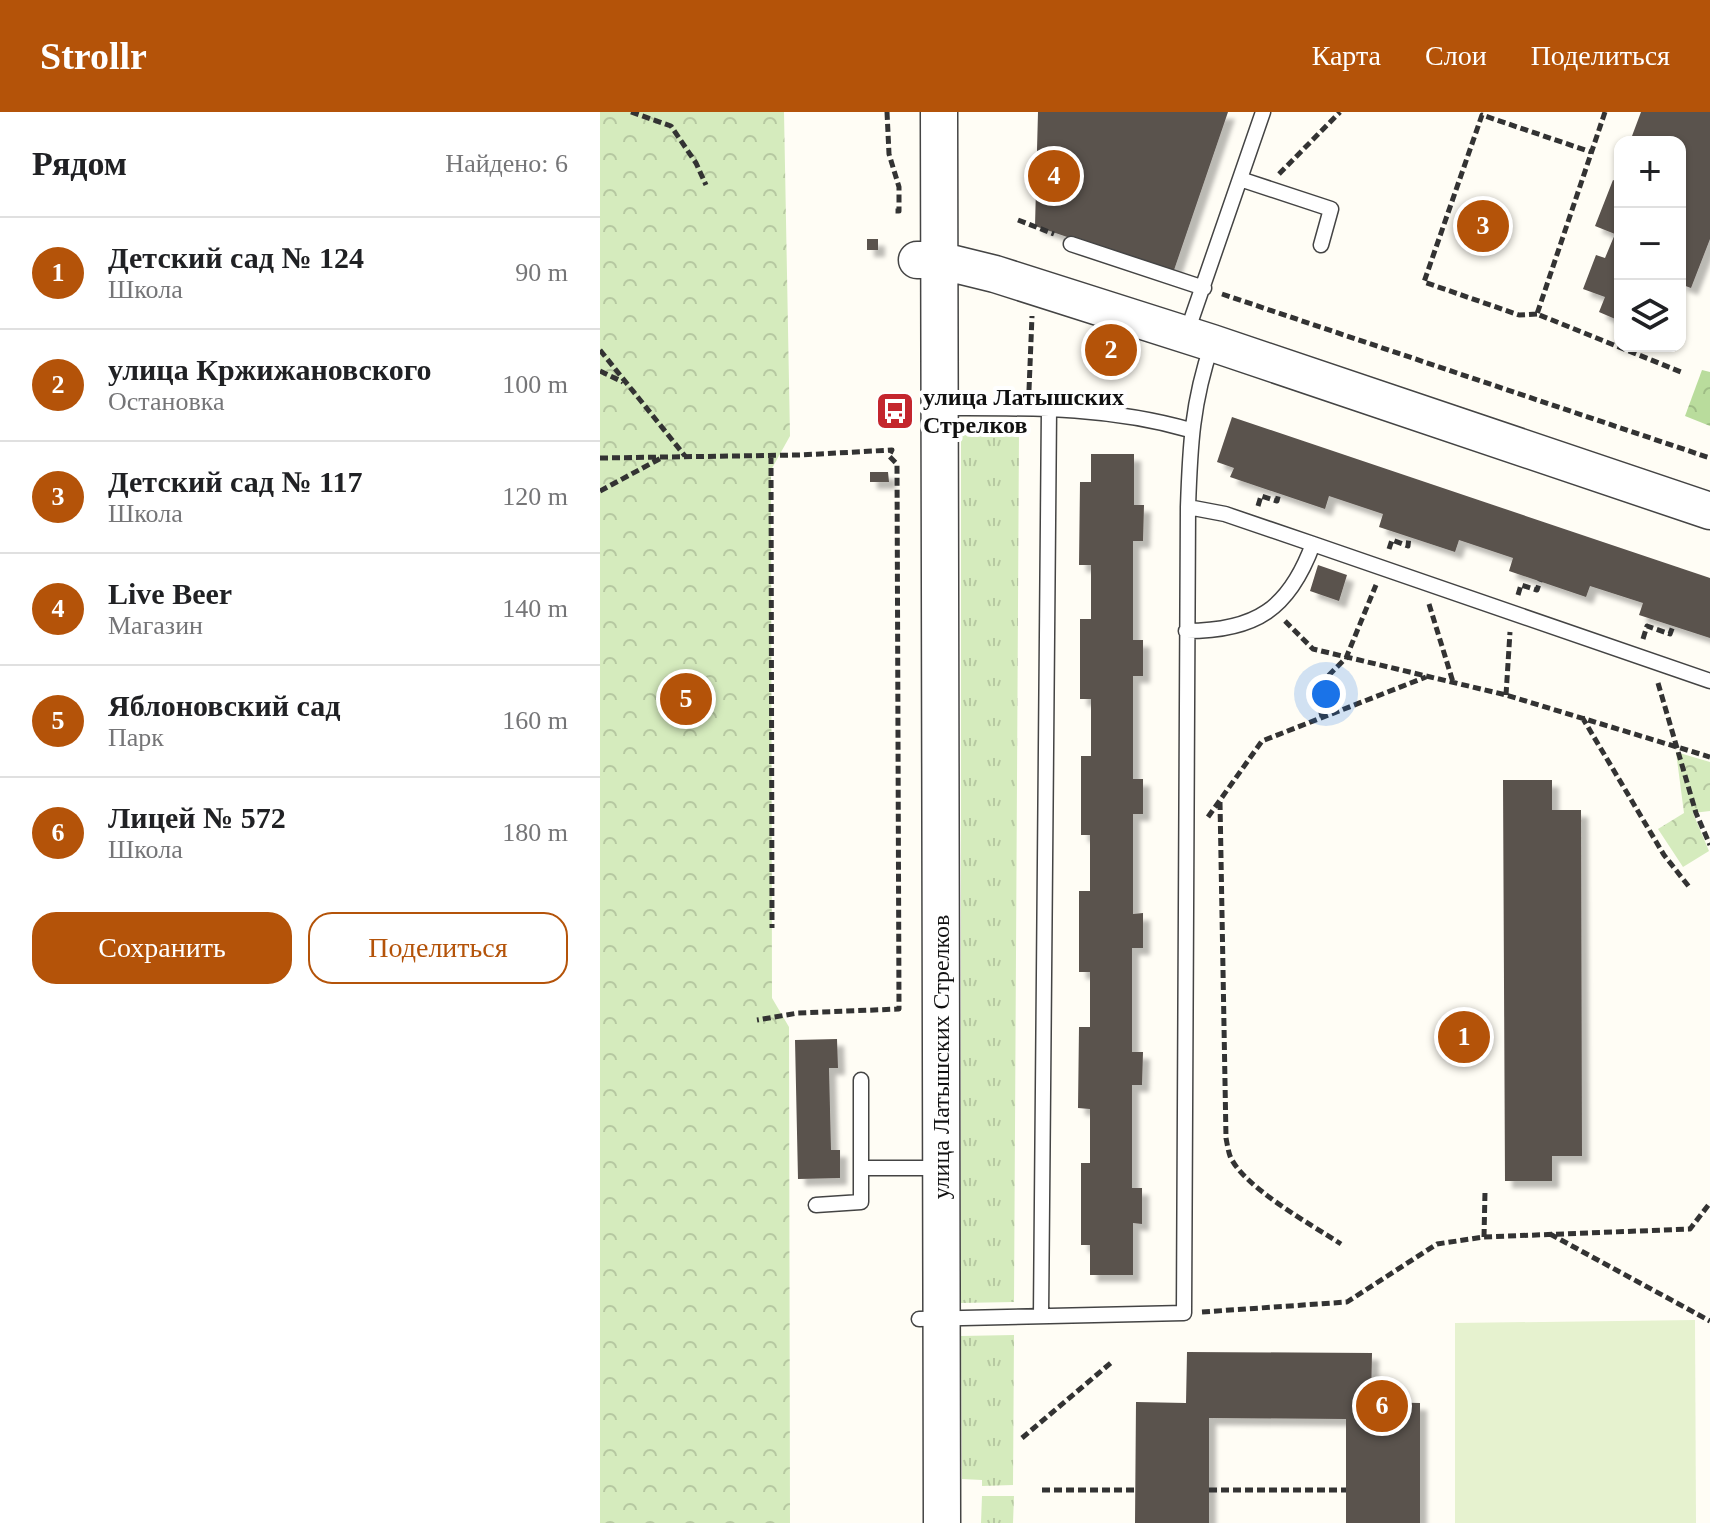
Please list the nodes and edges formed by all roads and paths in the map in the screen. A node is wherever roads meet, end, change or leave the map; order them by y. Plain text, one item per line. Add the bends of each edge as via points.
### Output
1 (631, 112) edge
2 (887, 112) edge
3 (914, 112) edge
4 (939, 112) edge
5 (1263, 112) edge
6 (1340, 112) edge
7 (1605, 112) edge
8 (1591, 152) junction
9 (1240, 179) junction
10 (706, 185) dead end
11 (1265, 187) junction
12 (894, 211) dead end
13 (1018, 220) dead end
14 (1071, 244) joint
15 (1321, 245) dead end
16 (927, 260) junction
17 (1204, 288) junction
18 (1537, 314) junction
19 (1032, 315) dead end
20 (1199, 340) junction
21 (600, 350) edge
22 (600, 371) edge
23 (1681, 372) dead end
24 (627, 384) junction
25 (939, 408) junction
26 (1028, 409) junction
27 (1049, 409) junction
28 (1190, 430) junction
29 (771, 456) junction
30 (664, 457) junction
31 (686, 457) junction
32 (600, 458) edge
33 (1710, 458) edge
34 (600, 491) edge
35 (1279, 493) dead end
36 (1261, 496) dead end
37 (1188, 507) junction
38 (1710, 511) edge
39 (1409, 537) dead end
40 (1392, 540) dead end
41 (1313, 544) junction
42 (1383, 568) junction
43 (1423, 581) junction
44 (1540, 581) dead end
45 (1521, 585) dead end
46 (1272, 608) junction
47 (1512, 613) junction
48 (1647, 626) dead end
49 (1673, 626) dead end
50 (1186, 631) junction
51 (1346, 658) junction
52 (1651, 661) junction
53 (1426, 677) junction
54 (1710, 681) edge
55 (1454, 683) junction
56 (1506, 695) junction
57 (1581, 716) junction
58 (1322, 717) junction
59 (1678, 748) junction
60 (1710, 757) edge
61 (1220, 802) junction
62 (1710, 845) edge
63 (1186, 847) junction
64 (1690, 888) dead end
65 (772, 928) dead end
66 (757, 1020) dead end
67 (861, 1080) dead end
68 (861, 1168) junction
69 (930, 1168) junction
70 (1485, 1192) dead end
71 (1710, 1203) edge
72 (816, 1205) dead end
73 (1549, 1234) junction
74 (1484, 1237) junction
75 (1341, 1244) dead end
76 (1184, 1313) junction
77 (1041, 1316) junction
78 (930, 1319) junction
79 (1710, 1321) edge
80 (1113, 1361) dead end
81 (1022, 1438) dead end
82 (1042, 1490) dead end
83 (1136, 1490) dead end
84 (1209, 1490) dead end
85 (1346, 1490) dead end
86 (919, 1523) edge
87 (942, 1523) edge

1 - 10 path via 671,126
2 - 12 path via 889,154 899,187 899,211
3 - 16 street, улица Латышских Стрелков
4 - 16 street, улица Латышских Стрелков
5 - 9 lane
6 - 11 path
7 - 8 path
8 - 18 path
8 - 18 path via 1482,115 1424,282 1519,315
9 - 11 lane
9 - 17 lane
11 - 15 lane via 1331,209
13 - 14 path
14 - 17 lane
16 - 20 street via 995,274
16 - 25 street, улица Латышских Стрелков
16 - 69 street, улица Латышских Стрелков
17 - 20 lane
17 - 33 path
18 - 23 path
19 - 26 path
20 - 28 lane via 1202,372
20 - 38 street
21 - 24 path
22 - 24 path
24 - 31 path
25 - 26 lane
25 - 69 street, улица Латышских Стрелков
26 - 27 lane
27 - 28 lane via 1118,413
27 - 77 lane
28 - 37 lane
29 - 31 path
29 - 65 path
29 - 66 path via 892,450 889,456 897,464 899,1009
30 - 31 path
30 - 32 path
30 - 34 path
35 - 36 path via 1277,501
37 - 41 lane
37 - 50 lane
39 - 40 path via 1408,546
41 - 42 lane
41 - 46 lane via 1295,587
42 - 43 lane
42 - 51 path
43 - 47 lane
43 - 55 path
44 - 45 path via 1537,590
46 - 50 lane via 1248,623
46 - 51 path via 1313,649
47 - 52 lane
47 - 56 path
48 - 49 path via 1670,634
50 - 63 lane
51 - 53 path
51 - 58 path via 1315,689
52 - 54 lane
52 - 59 path
53 - 55 path
53 - 58 path
55 - 56 path
56 - 57 path
57 - 59 path
57 - 64 path via 1664,855
58 - 61 path via 1262,741
59 - 60 path
59 - 62 path
61 - 63 path
61 - 75 path via 1230,1157 1268,1196
63 - 76 lane
67 - 68 lane
68 - 69 lane
68 - 72 lane via 861,1202
69 - 78 street, улица Латышских Стрелков
70 - 74 path
71 - 73 path via 1690,1229
73 - 74 path
73 - 79 path
74 - 76 path via 1437,1244 1347,1302
76 - 77 lane
77 - 78 lane
78 - 86 street, улица Латышских Стрелков
78 - 87 street, улица Латышских Стрелков
80 - 81 path
82 - 83 path
84 - 85 path

